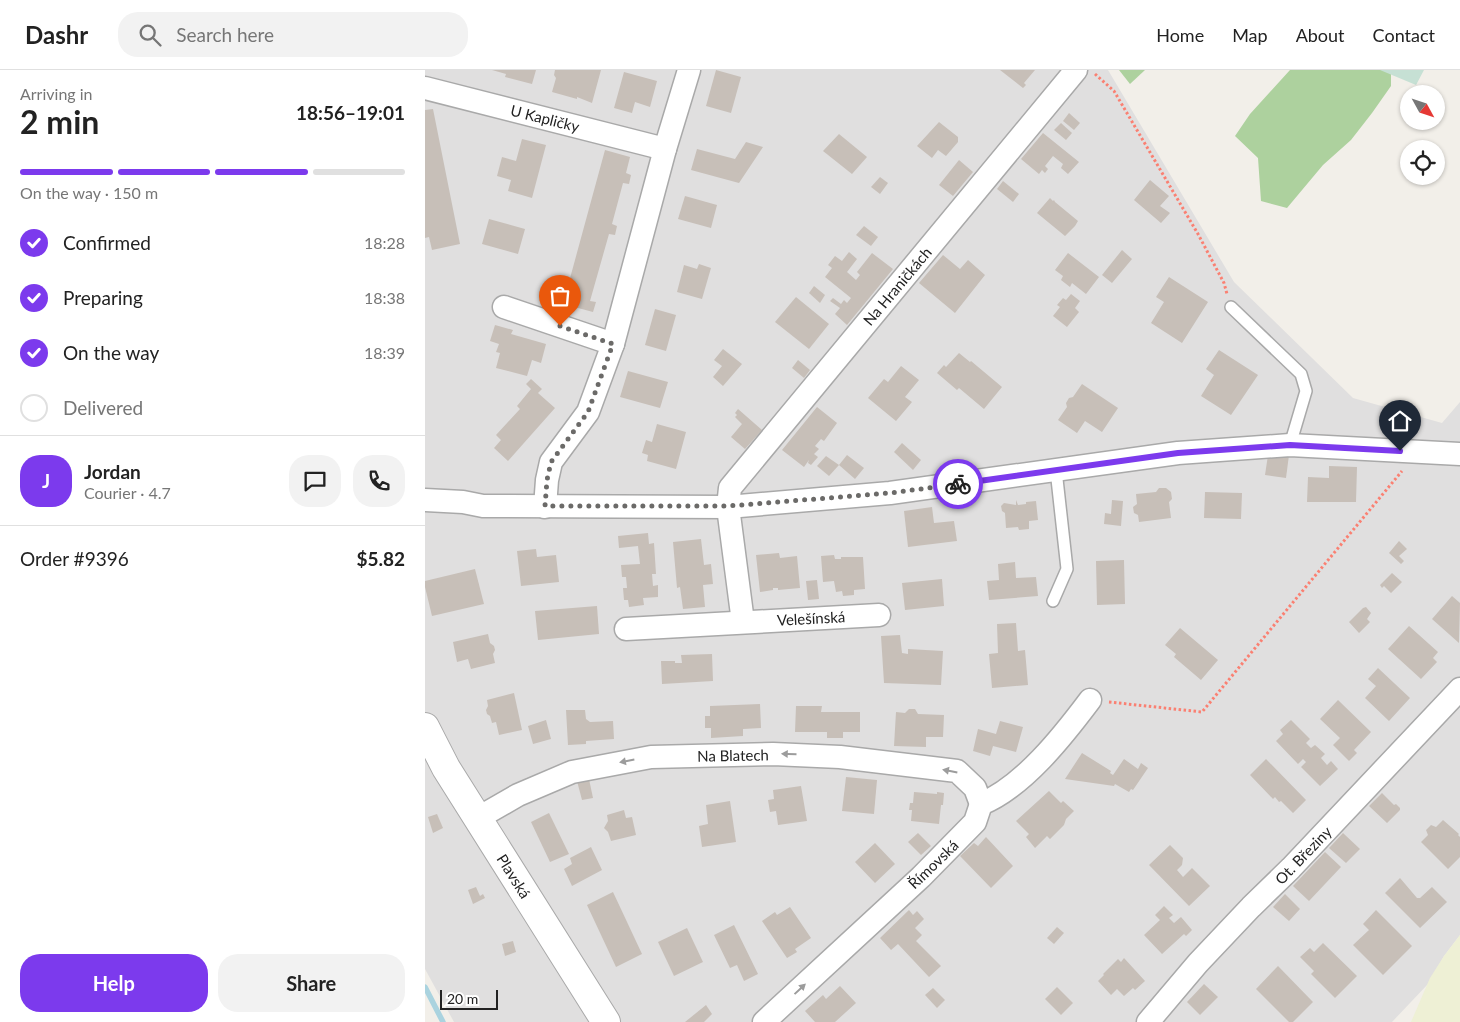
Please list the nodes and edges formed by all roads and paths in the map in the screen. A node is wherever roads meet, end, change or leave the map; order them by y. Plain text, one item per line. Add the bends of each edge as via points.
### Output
1 (689, 70) edge
2 (1075, 70) edge
3 (1091, 70) edge
4 (425, 88) edge
5 (665, 149) junction
6 (504, 307) dead end
7 (1231, 307) joint
8 (613, 344) junction
9 (1290, 445) junction
10 (1419, 452) junction
11 (1460, 454) edge
12 (1056, 470) junction
13 (425, 500) edge
14 (545, 506) junction
15 (728, 506) junction
16 (1053, 601) dead end
17 (879, 614) dead end
18 (743, 622) junction
19 (625, 630) dead end
20 (1460, 689) edge
21 (1090, 700) joint
22 (425, 727) edge
23 (981, 804) junction
24 (478, 818) junction
25 (606, 1022) edge
26 (764, 1022) edge
27 (1148, 1022) edge

1 - 5 street
2 - 15 street, Na Hraničkách via 729,488
3 - 7 path via 1114,92 1160,168 1224,283
4 - 5 street, U Kapličky
5 - 8 street
6 - 8 street
7 - 9 lane via 1301,374 1306,391
8 - 14 street via 588,412 551,462
9 - 10 street
9 - 12 street via 1178,453
10 - 11 street
10 - 21 path via 1202,712
12 - 15 street via 890,493
12 - 16 lane via 1067,569
13 - 14 street via 483,506
14 - 15 street
15 - 18 street
17 - 18 street, Velešínská
18 - 19 street, Velešínská
20 - 27 street, Ot. Březiny via 1251,906
21 - 23 street via 1026,774 1003,793
22 - 24 street, Plavská
23 -> 24 street, Na Blatech via 975,788 957,771 831,756 651,757 572,772 518,795
26 -> 23 street, Římovská via 921,877 975,822
24 - 25 street, Plavská

